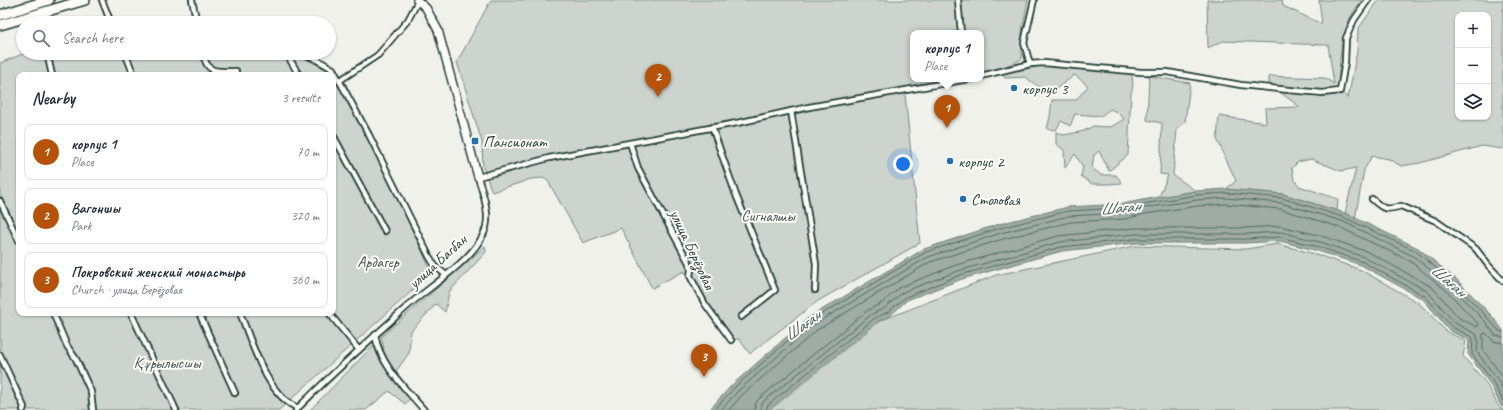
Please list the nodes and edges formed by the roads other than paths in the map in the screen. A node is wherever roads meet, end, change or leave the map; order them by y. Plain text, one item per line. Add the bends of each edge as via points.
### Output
1 (49, 0) edge
2 (85, 0) edge
3 (102, 0) edge
4 (192, 0) edge
5 (418, 0) edge
6 (958, 0) edge
7 (1034, 0) edge
8 (1368, 0) edge
9 (39, 13) junction
10 (0, 15) edge
11 (28, 16) edge
12 (40, 16) edge
13 (108, 16) edge
14 (195, 16) edge
15 (16, 19) edge
16 (0, 24) edge
17 (961, 30) edge
18 (49, 60) edge
19 (128, 60) edge
20 (204, 60) edge
21 (290, 60) edge
22 (315, 60) edge
23 (1030, 64) junction
24 (236, 71) dead end
25 (51, 72) edge
26 (133, 72) edge
27 (219, 72) edge
28 (229, 72) edge
29 (297, 72) edge
30 (334, 72) edge
31 (336, 75) edge
32 (984, 75) edge
33 (339, 81) junction
34 (950, 82) edge
35 (791, 111) junction
36 (712, 127) junction
37 (336, 141) edge
38 (630, 143) junction
39 (478, 176) junction
40 (1372, 199) dead end
41 (0, 202) edge
42 (385, 231) dead end
43 (16, 235) edge
44 (446, 275) junction
45 (1503, 281) edge
46 (815, 290) dead end
47 (54, 316) edge
48 (132, 316) edge
49 (200, 316) edge
50 (241, 316) edge
51 (331, 316) edge
52 (741, 317) dead end
53 (376, 335) junction
54 (731, 340) dead end
55 (359, 350) junction
56 (0, 355) edge
57 (235, 394) dead end
58 (297, 409) edge
59 (23, 410) edge
60 (93, 410) edge
61 (176, 410) edge
62 (424, 410) edge

1 - 10 highway
2 - 9 highway
3 - 13 street
4 - 14 street
5 - 33 street via 408,20 378,55
5 - 39 street, улица Багбан via 426,8 438,30
6 - 17 street
7 - 23 street via 1024,43
8 - 23 street via 1354,20 1346,38 1340,90 1323,93 1241,85 1167,72
9 - 11 highway
9 - 12 street
15 - 16 highway
18 - 25 street
19 - 26 street
20 - 27 street via 210,69
21 - 29 street
22 - 30 street
23 - 32 street
24 - 28 street
31 - 33 street
33 - 44 street via 429,256 435,266
34 - 35 street
35 - 36 street
35 - 46 street via 816,264
36 - 38 street
36 - 52 street via 736,195 775,290
37 - 42 street
38 - 39 street via 549,158
38 - 54 street, улица Берёзовая via 638,168 689,263 690,276 705,304
39 - 44 street, улица Багбан via 487,215 486,227 476,246
40 - 45 street via 1384,209 1401,206 1436,221 1476,249
41 - 43 street
44 - 53 street, улица Багбан
47 - 60 street via 91,392
48 - 61 street
49 - 57 street
50 - 58 street via 262,367 275,390
51 - 55 street
53 - 55 street, улица Багбан
53 - 62 street via 384,360 394,376
55 - 58 street, улица Багбан
56 - 59 street via 24,407

